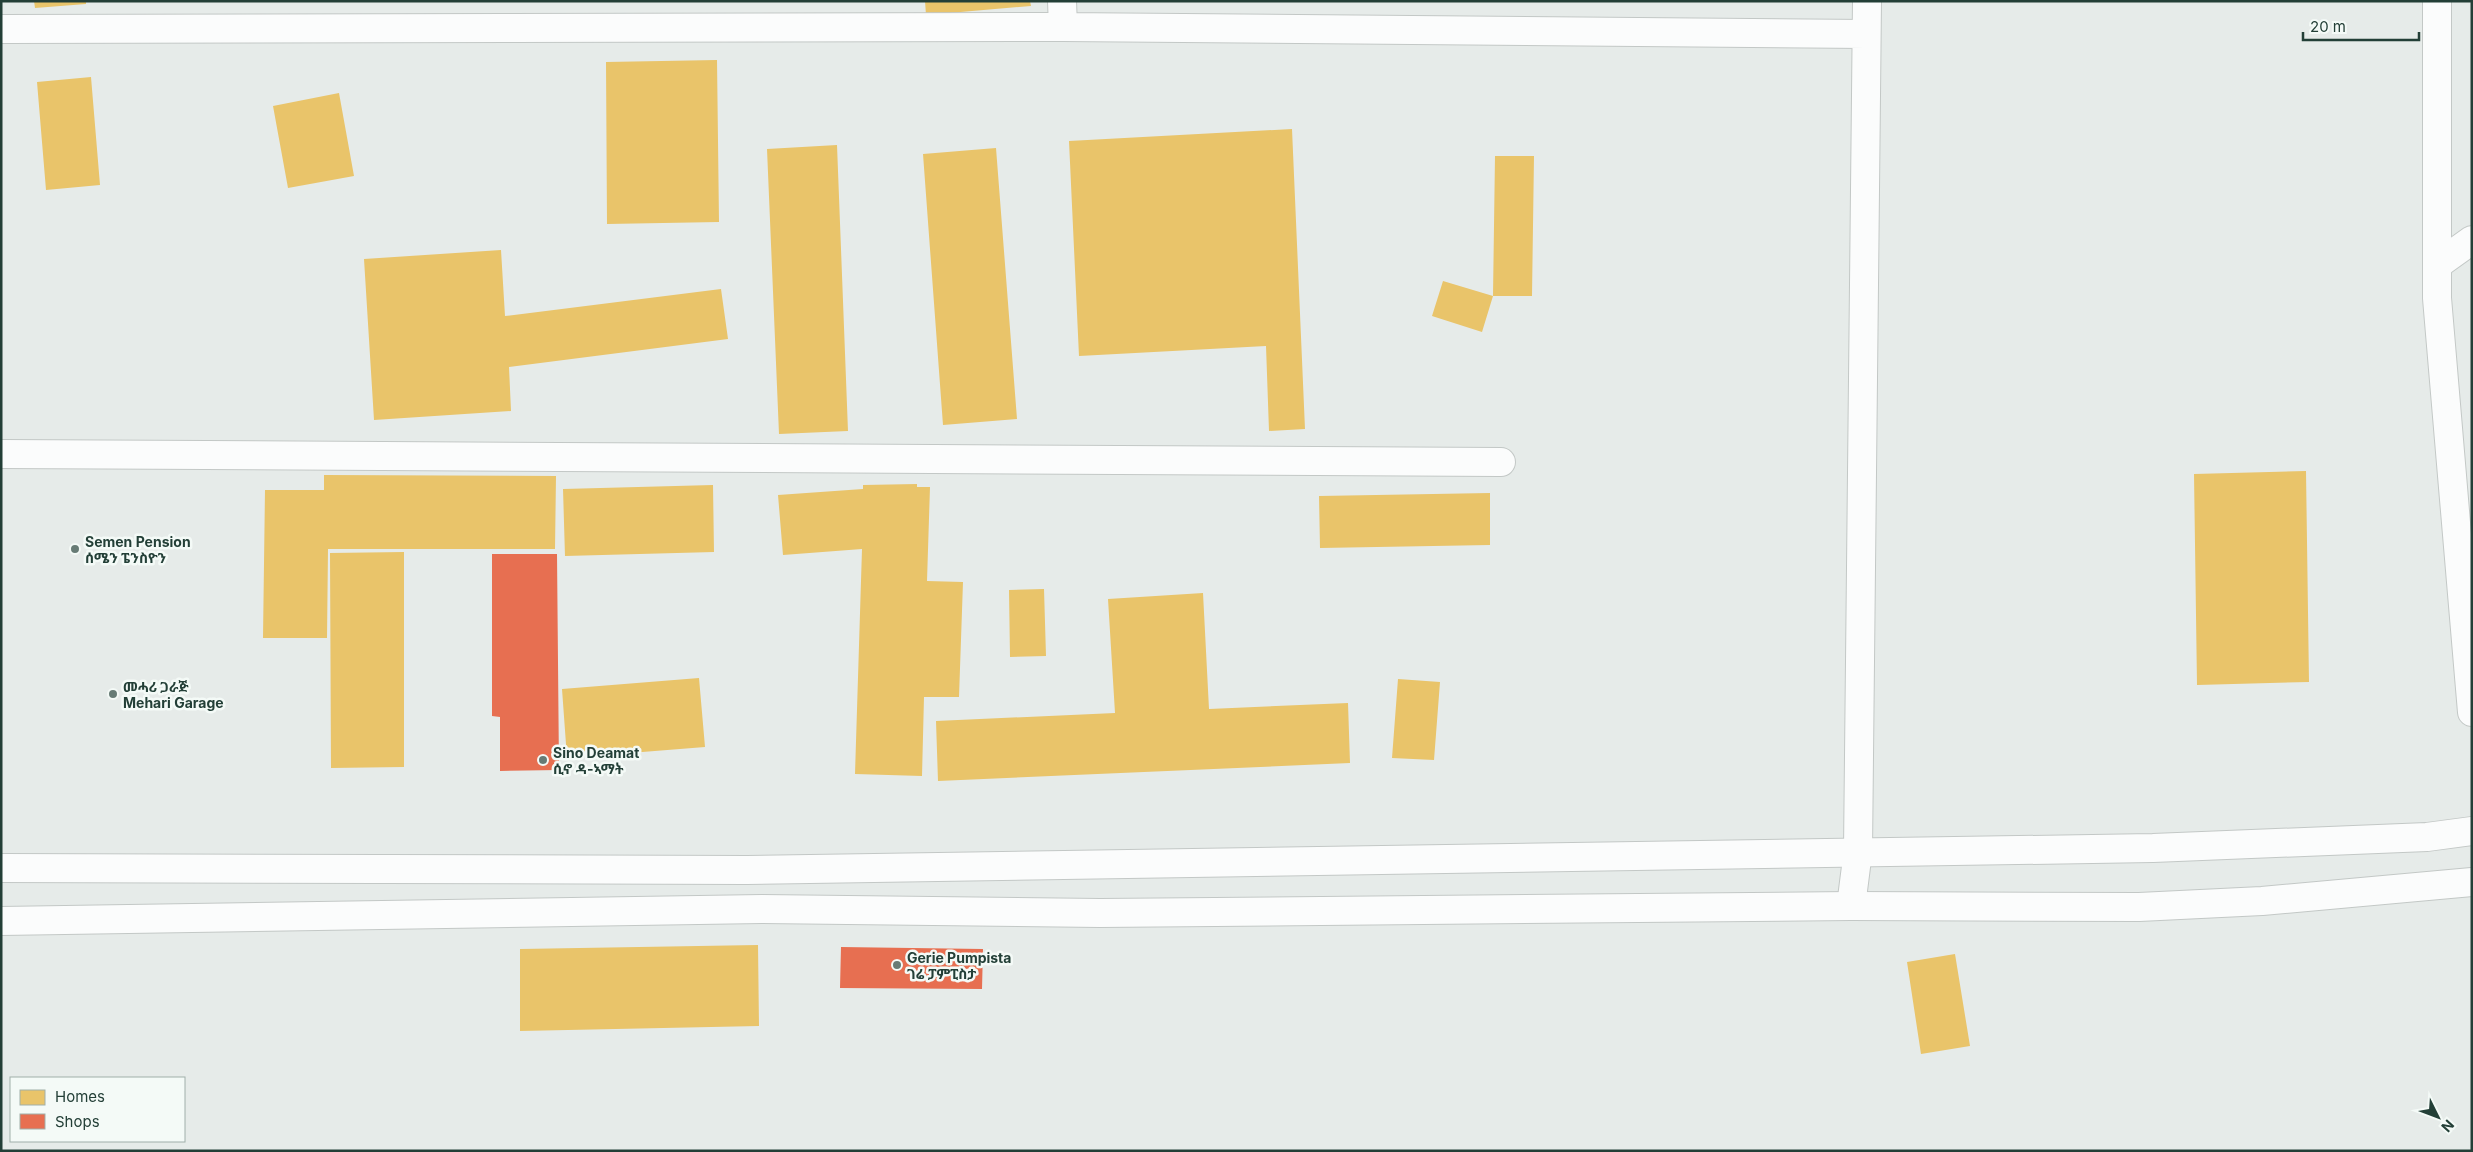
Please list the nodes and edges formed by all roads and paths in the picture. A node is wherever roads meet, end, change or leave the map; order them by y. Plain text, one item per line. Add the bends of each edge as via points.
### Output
1 (1867, 1) edge
2 (2437, 1) edge
3 (1062, 14) edge
4 (1, 29) edge
5 (1866, 34) junction
6 (2472, 240) edge
7 (2437, 265) junction
8 (1, 454) edge
9 (1501, 462) dead end
10 (2472, 712) edge
11 (2472, 831) edge
12 (1858, 851) junction
13 (1, 868) edge
14 (463, 870) junction
15 (2472, 882) edge
16 (1851, 906) junction
17 (458, 914) junction
18 (1, 921) edge

1 - 5 street
2 - 7 street
3 - 4 street
3 - 5 street
5 - 12 street
6 - 7 street
7 - 10 street
8 - 9 street
11 - 12 street via 2427,837 2153,848
12 - 14 street via 756,870
12 - 16 street
13 - 14 street
14 - 17 street
15 - 16 street via 2262,901 2138,907
16 - 17 street via 1100,913 762,909
17 - 18 street

